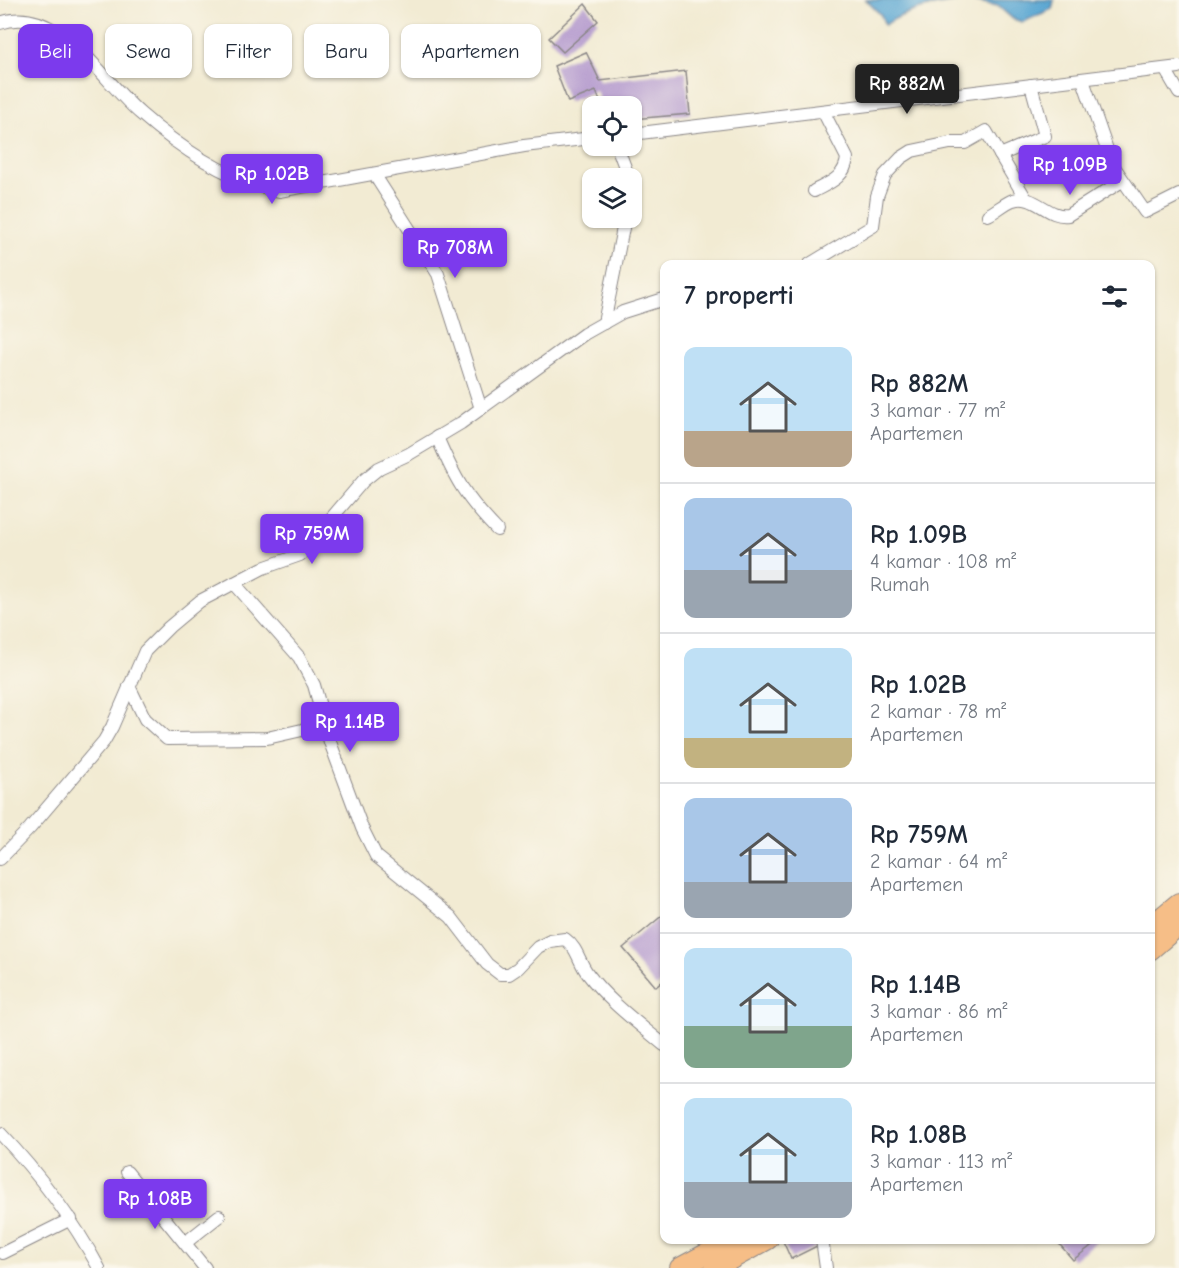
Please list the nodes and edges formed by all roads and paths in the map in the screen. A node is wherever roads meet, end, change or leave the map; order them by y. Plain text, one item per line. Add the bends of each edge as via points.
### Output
1 (0, 23) edge
2 (1179, 67) edge
3 (1165, 69) junction
4 (1083, 80) junction
5 (1031, 85) junction
6 (1179, 93) edge
7 (823, 111) junction
8 (642, 133) edge
9 (582, 139) edge
10 (1000, 155) junction
11 (374, 174) junction
12 (1122, 181) junction
13 (814, 191) dead end
14 (1179, 195) edge
15 (1026, 199) junction
16 (988, 215) dead end
17 (623, 228) edge
18 (817, 260) edge
19 (660, 300) edge
20 (604, 323) junction
21 (481, 410) junction
22 (437, 437) junction
23 (497, 530) dead end
24 (234, 583) junction
25 (129, 686) junction
26 (324, 724) junction
27 (0, 859) edge
28 (1179, 903) edge
29 (1155, 923) edge
30 (1179, 925) edge
31 (1155, 946) edge
32 (660, 1043) edge
33 (0, 1133) edge
34 (127, 1172) dead end
35 (219, 1216) dead end
36 (71, 1219) junction
37 (185, 1243) junction
38 (725, 1244) edge
39 (759, 1244) edge
40 (823, 1244) edge
41 (3, 1253) dead end
42 (99, 1268) edge
43 (205, 1268) edge
44 (680, 1268) edge
45 (715, 1268) edge
46 (826, 1268) edge

1 - 11 street via 15,18 31,21 65,38 140,113 217,169 250,185 279,191
2 - 3 street
3 - 4 street
3 - 6 street
4 - 5 street
4 - 12 street via 1109,157
5 - 7 street
5 - 10 street via 1046,136
7 - 8 street
7 - 13 street via 847,158 837,178
9 - 11 street
10 - 15 street
10 - 18 street via 986,131 965,143 912,151 885,175 873,226
11 - 21 street via 438,274
12 - 14 street via 1144,212
12 - 15 street via 1064,216
15 - 16 street via 1013,200
17 - 20 street
19 - 20 street via 623,312
20 - 21 street
21 - 22 street
22 - 23 street via 456,481
22 - 24 street via 363,481 300,555
24 - 25 street via 200,601 169,627 145,651
24 - 26 street via 299,657 314,685
25 - 26 street via 145,719 167,739 267,738
25 - 27 street via 104,741
26 - 32 street via 376,856 452,917 492,970 509,974 538,946 565,939 573,945 587,974
28 - 29 highway
30 - 31 highway
33 - 36 street
34 - 37 street
35 - 37 street
36 - 41 street
36 - 42 street
37 - 43 street
38 - 44 highway
39 - 45 highway
40 - 46 street

